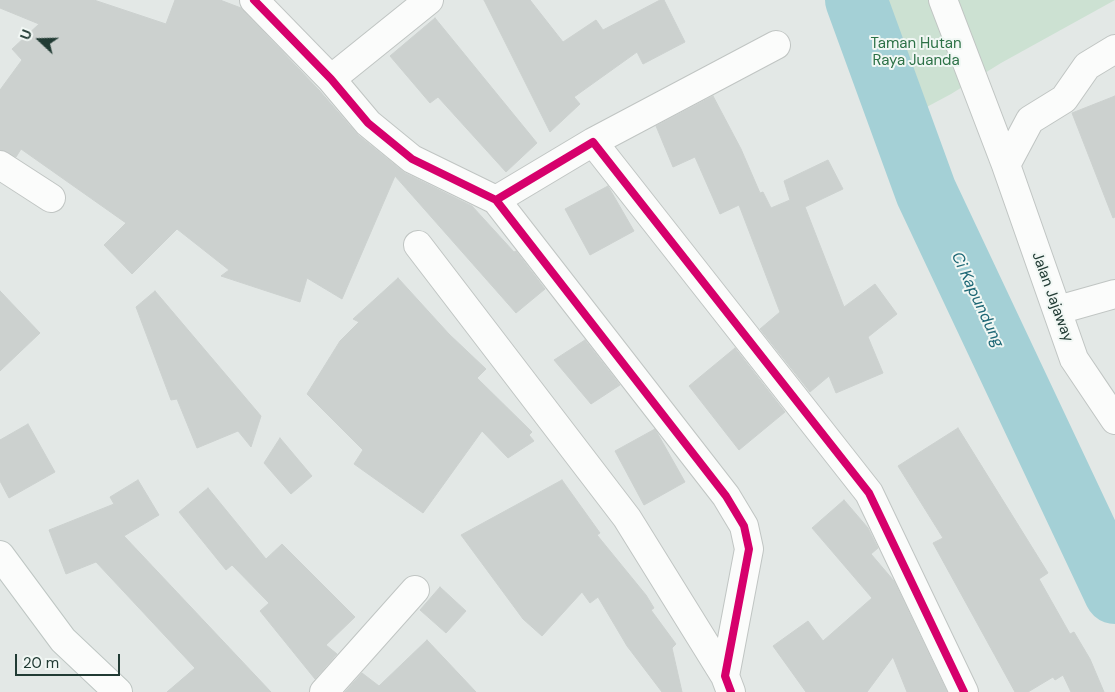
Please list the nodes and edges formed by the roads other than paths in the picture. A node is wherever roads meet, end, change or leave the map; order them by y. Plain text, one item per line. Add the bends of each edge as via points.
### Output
1 (254, 0) edge
2 (429, 0) edge
3 (943, 0) edge
4 (776, 45) dead end
5 (1115, 49) edge
6 (331, 79) junction
7 (593, 142) junction
8 (0, 165) edge
9 (1006, 165) junction
10 (51, 198) dead end
11 (496, 200) junction
12 (418, 245) dead end
13 (1115, 294) edge
14 (1058, 310) junction
15 (1115, 420) edge
16 (0, 555) edge
17 (415, 590) dead end
18 (728, 684) edge
19 (118, 692) edge
20 (324, 692) edge
21 (964, 692) edge

1 - 6 street
2 - 6 street
3 - 9 street, Jalan Jajaway
4 - 7 street
5 - 9 street via 1087,66 1064,98 1030,120
6 - 11 street via 368,123 412,159
7 - 11 street
7 - 21 street via 869,493
8 - 10 street
9 - 14 street, Jalan Jajaway
11 - 18 street via 726,496 744,526 749,549
12 - 18 street via 627,518
13 - 14 street
14 - 15 street, Jalan Jajaway via 1074,359
16 - 19 street via 63,640
17 - 20 street

